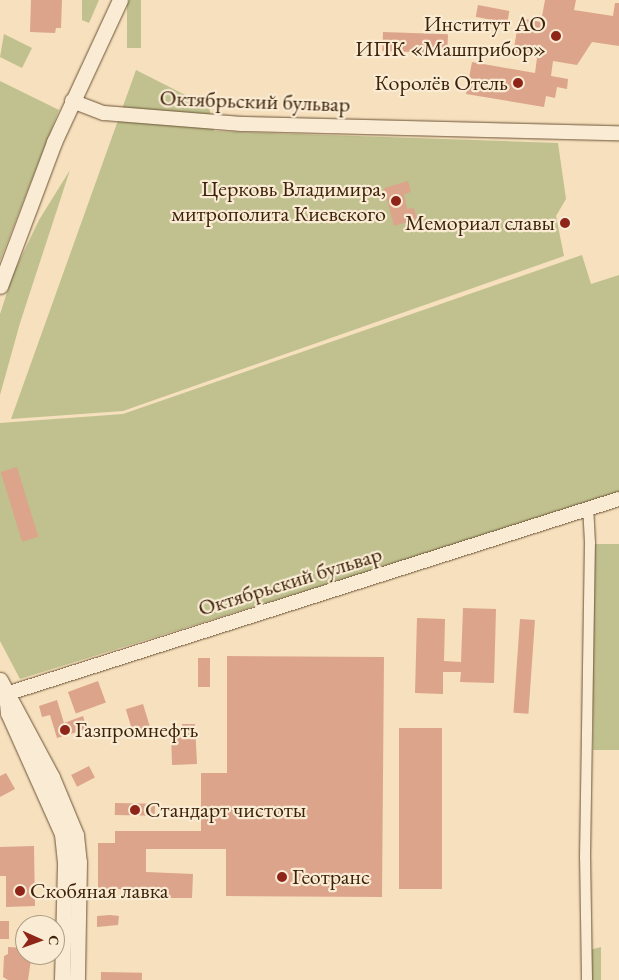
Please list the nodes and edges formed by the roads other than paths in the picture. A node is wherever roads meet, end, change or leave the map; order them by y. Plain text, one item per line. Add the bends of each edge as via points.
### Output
1 (120, 0) edge
2 (72, 101) junction
3 (619, 133) edge
4 (0, 286) edge
5 (619, 499) edge
6 (588, 510) junction
7 (0, 680) edge
8 (6, 694) junction
9 (62, 980) edge
10 (76, 980) edge
11 (587, 980) edge

1 - 2 main road
2 - 3 street, Октябрьский бульвар via 104,112 242,124
2 - 4 main road
5 - 6 street, Октябрьский бульвар
6 - 8 street, Октябрьский бульвар
6 - 11 street
7 - 8 main road
8 - 9 main road via 8,713 62,834 65,865
8 - 10 main road via 18,708 76,835 79,862

